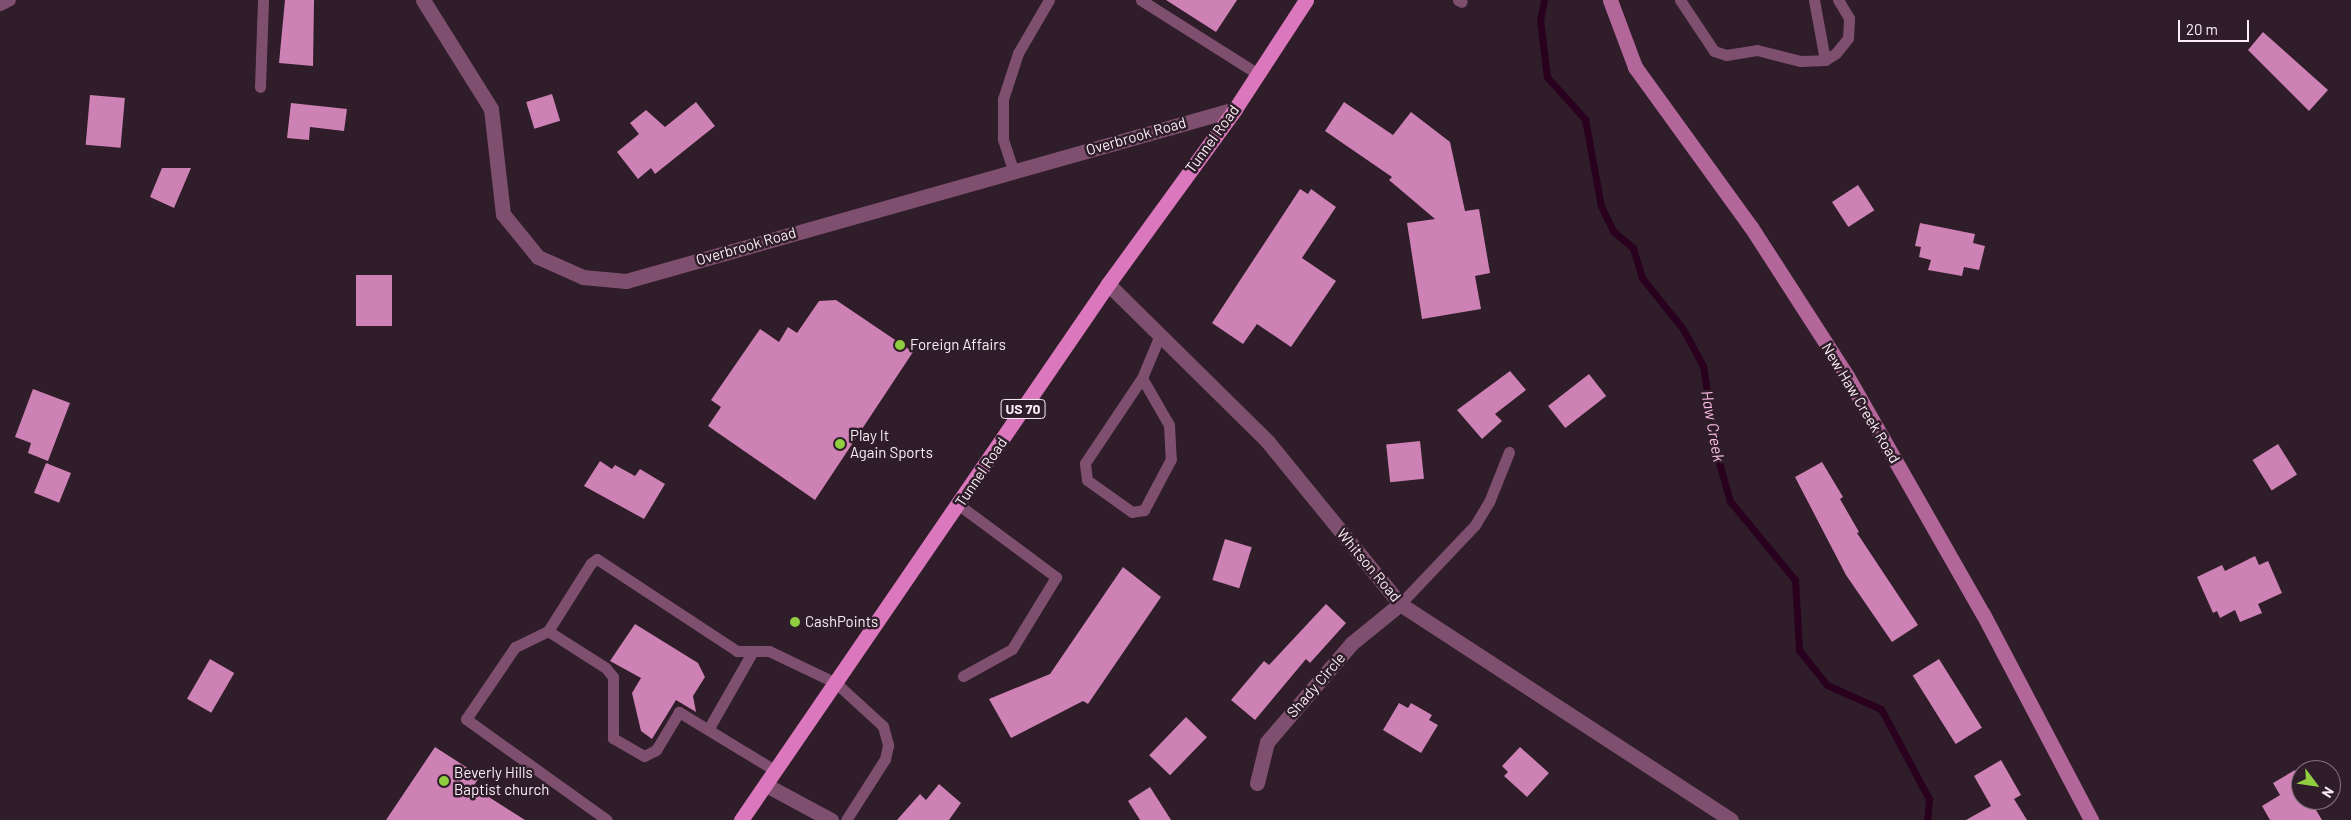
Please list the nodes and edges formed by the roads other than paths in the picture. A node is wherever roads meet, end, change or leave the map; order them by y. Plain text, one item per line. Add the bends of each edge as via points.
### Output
1 (10, 0) edge
2 (262, 0) edge
3 (1049, 0) edge
4 (1141, 0) edge
5 (1306, 0) edge
6 (1610, 0) edge
7 (1680, 0) edge
8 (1814, 0) edge
9 (1838, 0) edge
10 (428, 2) edge
11 (0, 5) edge
12 (1825, 60) junction
13 (1258, 74) junction
14 (260, 87) dead end
15 (1235, 109) junction
16 (1013, 170) junction
17 (1108, 284) junction
18 (1160, 335) junction
19 (1142, 378) junction
20 (1509, 452) dead end
21 (959, 505) junction
22 (1400, 604) junction
23 (548, 631) junction
24 (753, 652) junction
25 (963, 676) dead end
26 (836, 683) junction
27 (709, 728) junction
28 (776, 771) junction
29 (1257, 783) dead end
30 (766, 785) junction
31 (607, 820) edge
32 (741, 820) edge
33 (830, 820) edge
34 (846, 820) edge
35 (1731, 820) edge
36 (2091, 820) edge

1 - 11 lane
2 - 14 lane
3 - 16 lane via 1018,53 1002,99 1003,139
4 - 13 lane
5 - 13 main road, Tunnel Road / US 70
6 - 36 street, New Haw Creek Road via 1635,67 1751,227 1847,376 1983,614
7 - 12 lane via 1714,50 1726,55 1756,50 1800,61
8 - 12 lane
9 - 12 lane via 1848,18 1848,38 1836,54
10 - 16 street, Overbrook Road via 491,109 503,214 538,257 583,277 626,281
13 - 15 main road, Tunnel Road / US 70
15 - 16 street, Overbrook Road
15 - 17 main road, Tunnel Road / US 70
17 - 18 street, Whitson Road
17 - 21 main road, Tunnel Road / US 70
18 - 19 lane
18 - 22 street, Whitson Road via 1268,442
19 - 19 lane via 1085,463 1086,480 1132,512 1144,510 1171,459 1173,442 1170,425
20 - 22 lane via 1489,502 1475,525
21 - 25 lane via 1056,577 1012,649
21 - 26 main road, Tunnel Road / US 70
22 - 29 street, Shady Circle via 1352,644 1267,742
22 - 35 street, Whitson Road
23 - 24 lane via 597,559 737,651
23 - 27 lane via 610,673 613,738 644,756 656,750 679,712
23 - 31 lane via 515,648 466,719
24 - 26 lane via 769,651
24 - 27 lane
26 - 28 main road, Tunnel Road / US 70
26 - 34 lane via 883,726 888,745 885,759
27 - 28 lane
28 - 30 main road, Tunnel Road / US 70
30 - 32 main road, Tunnel Road / US 70
30 - 33 street

